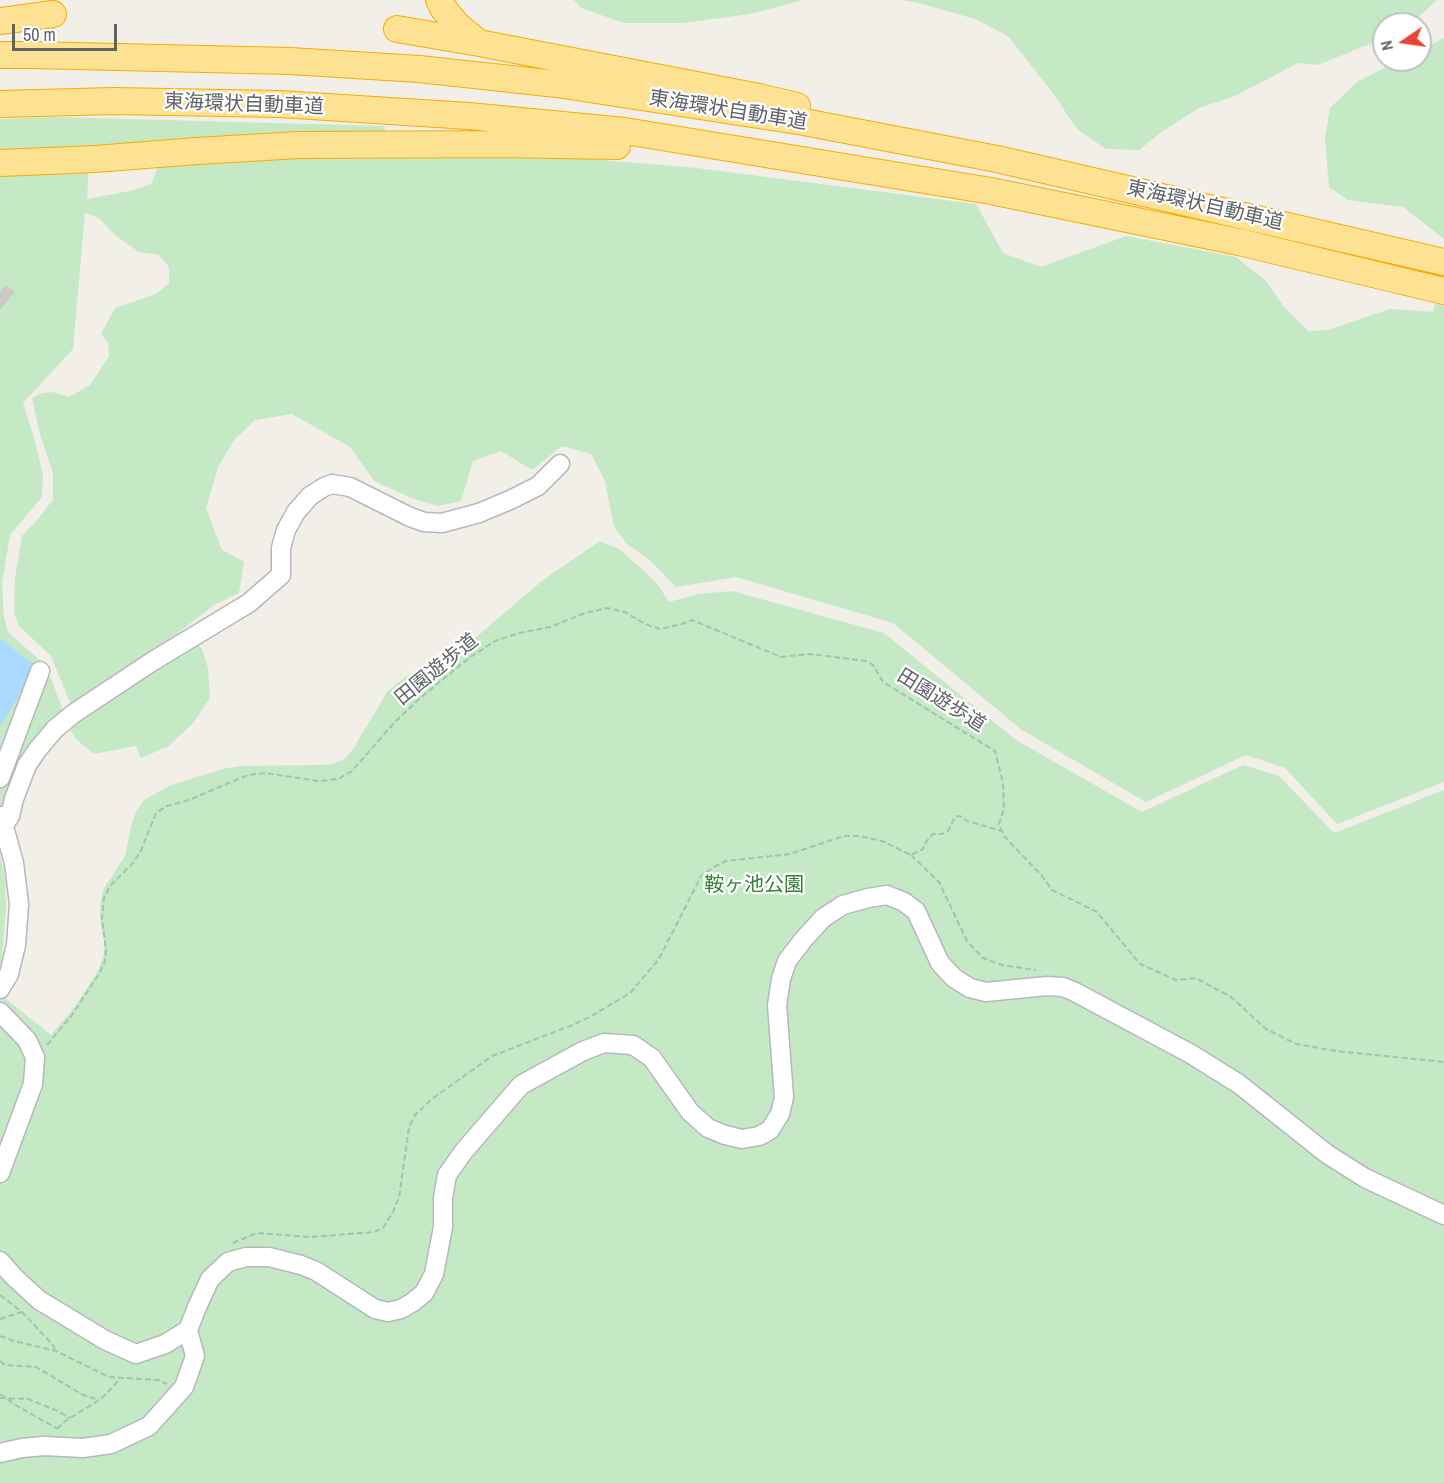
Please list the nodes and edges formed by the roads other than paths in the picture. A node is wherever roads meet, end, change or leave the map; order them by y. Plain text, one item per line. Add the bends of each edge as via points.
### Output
1 (440, 0) edge
2 (53, 14) dead end
3 (0, 21) edge
4 (397, 28) dead end
5 (479, 43) junction
6 (0, 56) edge
7 (0, 104) edge
8 (998, 159) junction
9 (800, 160) junction
10 (0, 163) edge
11 (1433, 259) edge
12 (1444, 291) edge
13 (560, 464) dead end
14 (40, 671) dead end
15 (0, 778) edge
16 (2, 820) edge
17 (0, 989) edge
18 (0, 1012) edge
19 (0, 1173) edge
20 (1444, 1215) edge
21 (0, 1262) edge
22 (188, 1330) junction
23 (0, 1453) edge

1 - 5 highway via 457,25
2 - 3 highway
4 - 5 highway
5 - 8 highway via 759,97
6 - 8 highway, 東海環状自動車道 via 290,60 419,69 557,84 804,122
7 - 9 highway, 東海環状自動車道 via 280,104 469,116 625,131
8 - 11 highway, 東海環状自動車道
9 - 10 highway via 608,146 489,144 298,145
9 - 12 highway, 東海環状自動車道 via 1095,212
13 - 16 street via 538,486 510,500 442,523 410,517 350,487 324,487 310,496 286,530 280,575 249,603 153,661 55,729 27,765 10,816
14 - 15 street
16 - 17 street via 14,863 19,904 9,974
18 - 19 street via 27,1040 35,1057 33,1084
20 - 22 street via 1365,1178 1327,1154 1239,1084 1075,992 1052,986 986,992 970,988 940,963 916,911 887,895 843,905 823,918 787,961 777,1005 783,1097 780,1114 770,1130 742,1139 708,1128 690,1112 652,1058 633,1045 604,1043 521,1085 464,1151 447,1175 434,1274 424,1293 413,1302 388,1312 375,1309 316,1270 269,1257 246,1257 228,1262 210,1279
21 - 22 street via 39,1300 136,1354 165,1344
22 - 23 street via 195,1356 184,1387 149,1425 111,1444 83,1448 44,1446

